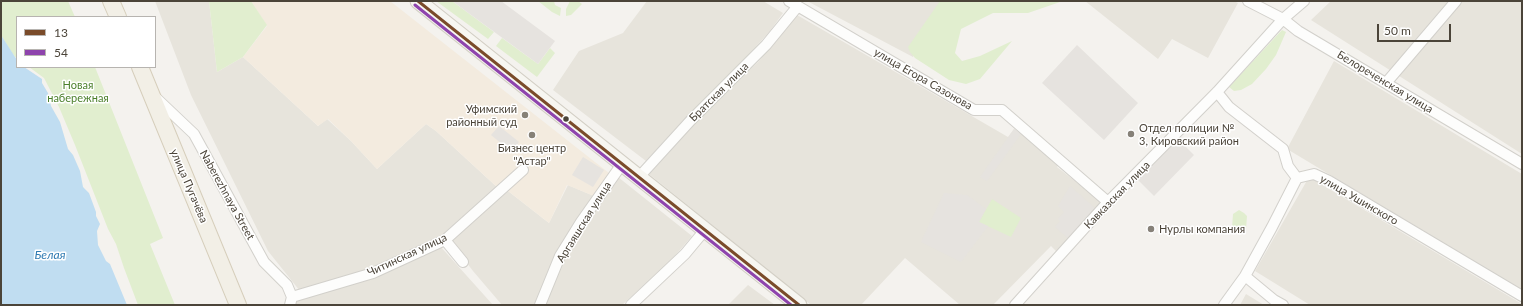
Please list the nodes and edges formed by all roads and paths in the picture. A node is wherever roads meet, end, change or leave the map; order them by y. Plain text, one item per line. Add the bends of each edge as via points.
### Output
1 (111, 1) edge
2 (418, 1) edge
3 (1248, 1) edge
4 (1304, 1) edge
5 (1456, 1) edge
6 (793, 3) edge
7 (118, 16) edge
8 (1283, 19) junction
9 (140, 68) edge
10 (1386, 83) junction
11 (149, 91) junction
12 (1217, 92) junction
13 (622, 164) junction
14 (1522, 164) edge
15 (523, 170) dead end
16 (639, 177) junction
17 (1297, 178) junction
18 (1108, 202) junction
19 (705, 230) junction
20 (445, 240) junction
21 (463, 262) dead end
22 (1245, 276) junction
23 (1522, 296) edge
24 (291, 301) edge
25 (238, 305) edge
26 (540, 305) edge
27 (631, 305) edge
28 (799, 305) edge
29 (1016, 305) edge
30 (1224, 305) edge
31 (1283, 305) edge

1 - 7 main road
2 - 13 main road
3 - 8 street, Белореченская улица
4 - 8 street, Кавказская улица
5 - 10 street
6 - 16 street, Братская улица via 766,45 691,120
6 - 18 street, улица Егора Сазонова via 974,110 1002,110
8 - 10 street, Белореченская улица via 1298,31
8 - 12 street, Кавказская улица
9 - 11 main road, улица Пугачёва
10 - 14 street, Белореченская улица
11 - 24 street, Naberezhnaya Street via 194,134 264,262 287,286
11 - 25 main road, улица Пугачёва
12 - 17 street via 1229,107 1282,149 1288,166
12 - 18 street, Кавказская улица
13 - 16 main road
13 - 26 street, Аргаяшская улица via 560,256
15 - 20 street, Читинская улица
16 - 19 main road
17 - 22 street
17 - 23 street, улица Ушинского via 1314,174 1329,181
18 - 29 street, Кавказская улица
19 - 27 street via 685,254
19 - 28 main road
20 - 21 street
20 - 24 street, Читинская улица via 373,273
22 - 30 street
22 - 31 street

